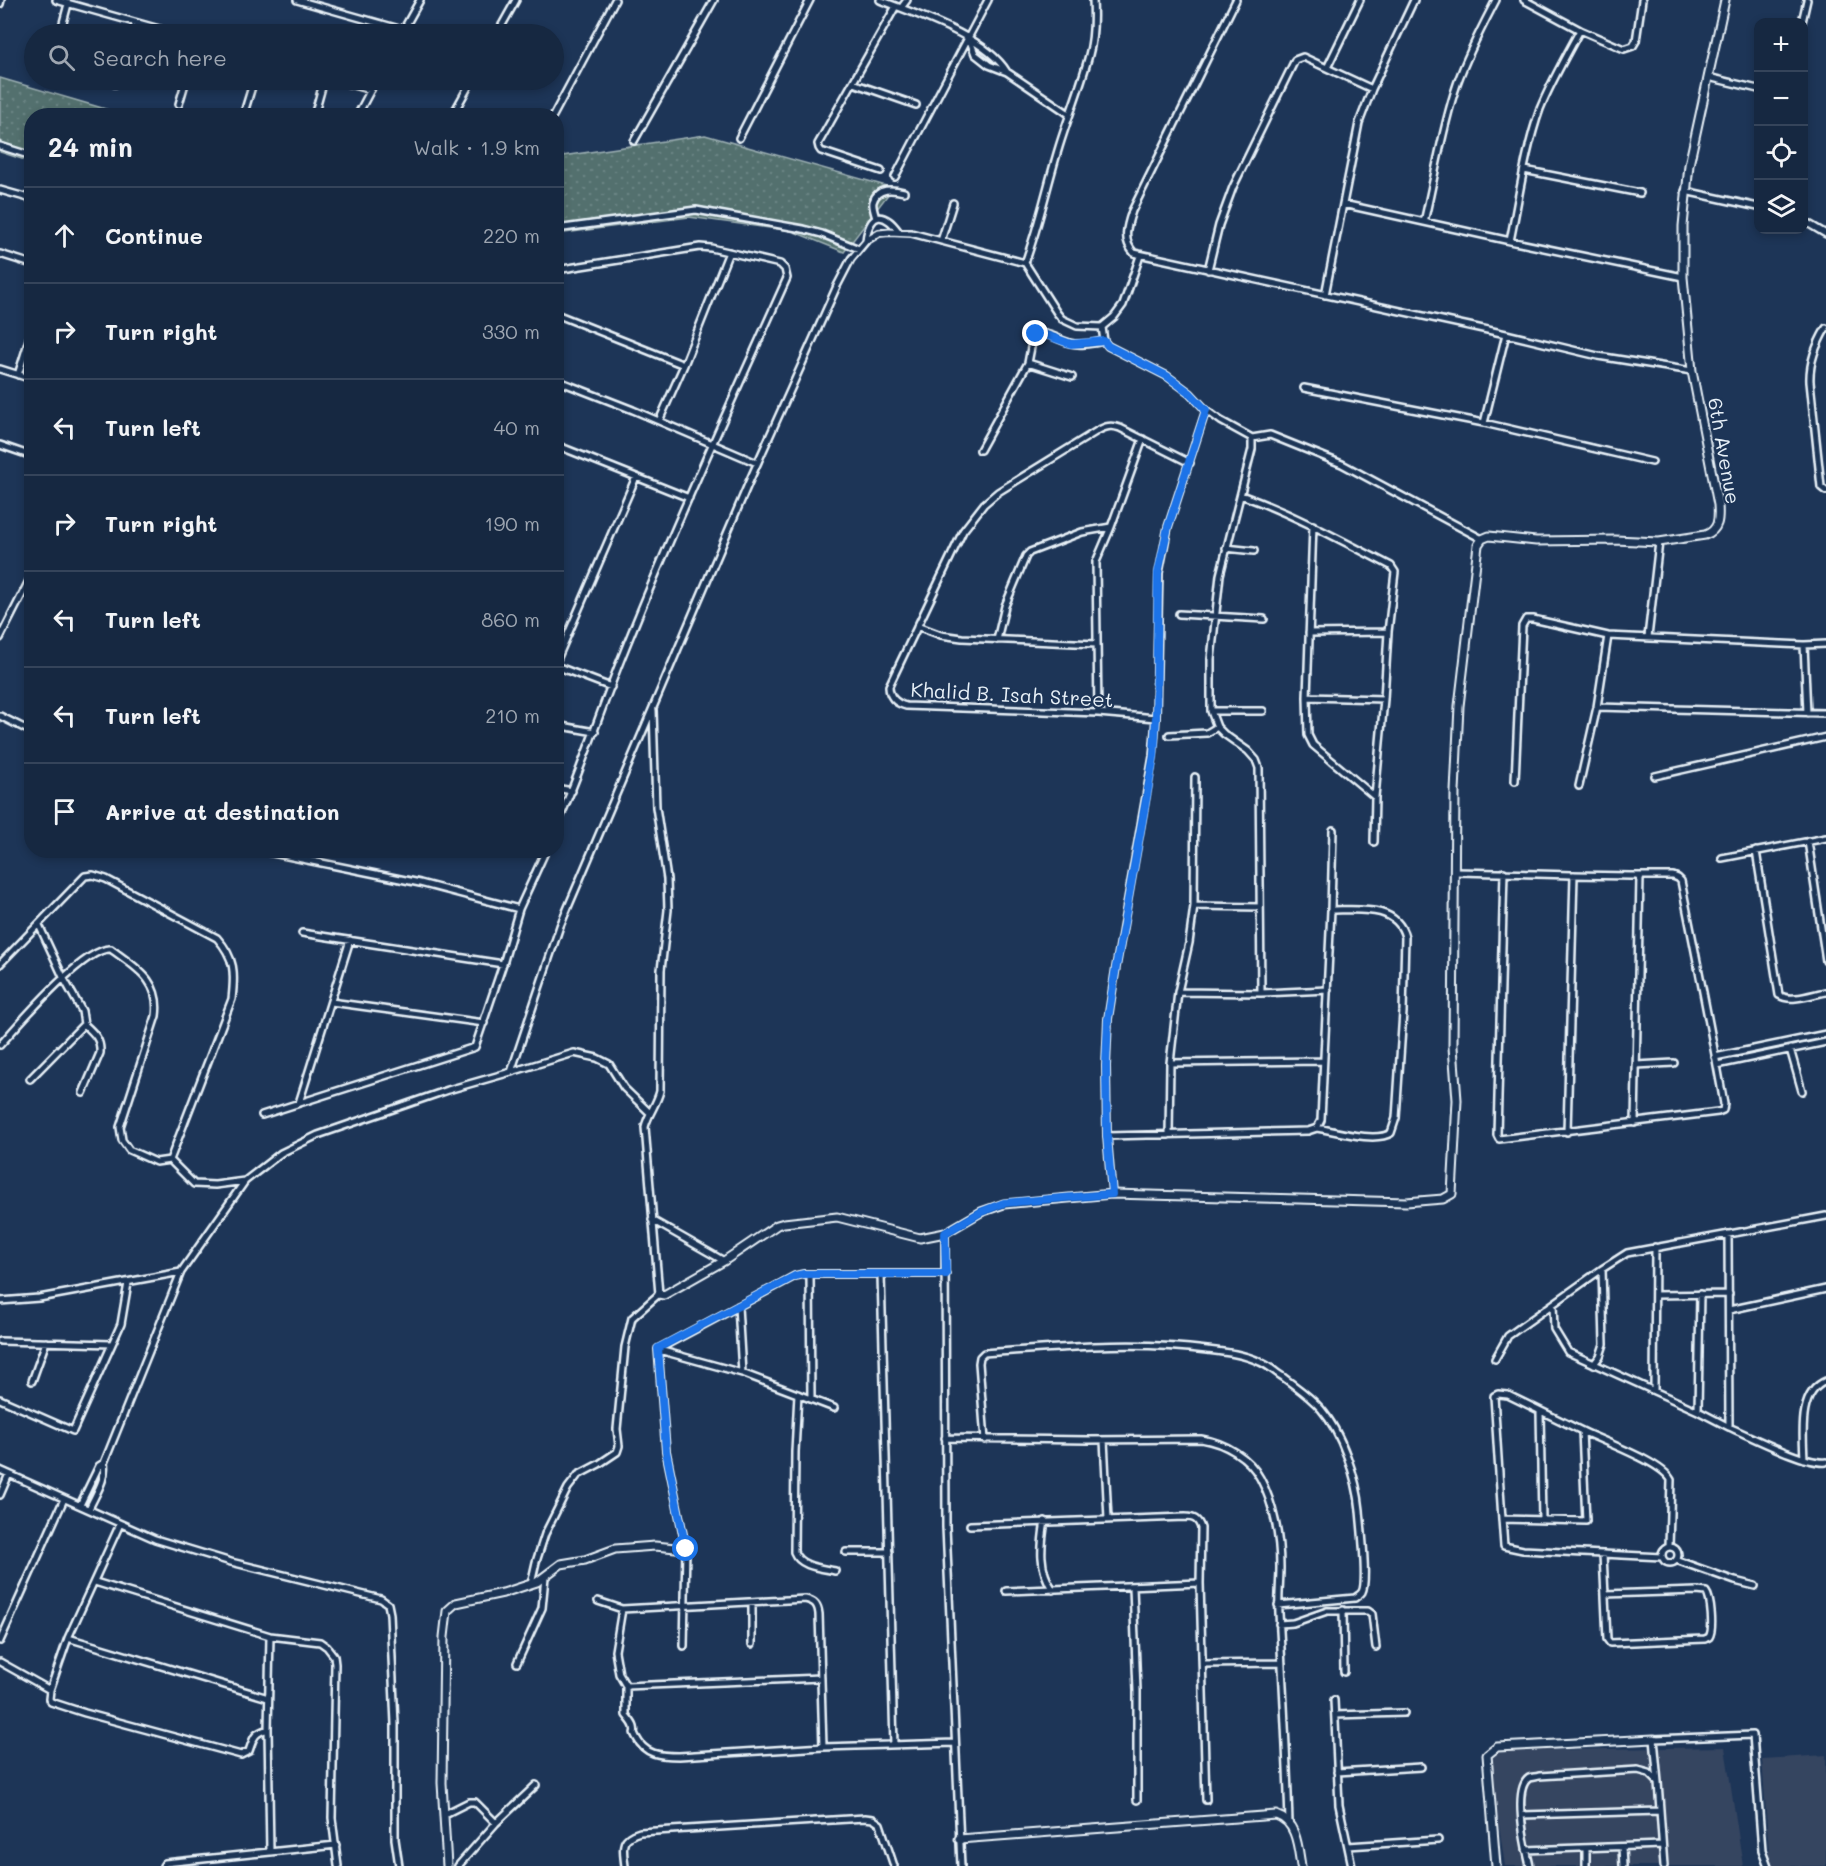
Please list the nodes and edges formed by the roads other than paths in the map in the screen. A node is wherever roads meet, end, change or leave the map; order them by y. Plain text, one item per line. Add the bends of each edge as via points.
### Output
1 (56, 0) edge
2 (297, 0) edge
3 (420, 0) edge
4 (516, 0) edge
5 (615, 0) edge
6 (714, 0) edge
7 (810, 0) edge
8 (880, 0) edge
9 (907, 0) edge
10 (988, 0) edge
11 (1093, 0) edge
12 (1236, 0) edge
13 (1360, 0) edge
14 (1414, 0) edge
15 (1496, 0) edge
16 (1524, 0) edge
17 (1642, 0) edge
18 (1725, 0) edge
19 (1807, 0) edge
20 (68, 4) junction
21 (898, 7) junction
22 (1803, 18) edge
23 (136, 23) joint
24 (63, 24) edge
25 (140, 24) edge
26 (376, 24) edge
27 (406, 24) edge
28 (503, 24) edge
29 (1580, 30) junction
30 (969, 38) junction
31 (1327, 68) junction
32 (1007, 72) junction
33 (1708, 77) junction
34 (853, 83) junction
35 (1754, 88) edge
36 (1372, 89) junction
37 (183, 90) edge
38 (252, 90) edge
39 (321, 90) edge
40 (371, 90) edge
41 (466, 90) edge
42 (179, 104) dead end
43 (916, 105) dead end
44 (246, 108) edge
45 (316, 108) edge
46 (361, 108) edge
47 (456, 108) edge
48 (557, 108) edge
49 (1069, 114) junction
50 (739, 138) dead end
51 (634, 141) dead end
52 (0, 146) edge
53 (24, 154) edge
54 (1524, 170) junction
55 (881, 171) dead end
56 (895, 177) dead end
57 (0, 190) edge
58 (1685, 191) junction
59 (904, 192) dead end
60 (1640, 193) dead end
61 (24, 197) edge
62 (953, 203) dead end
63 (1343, 204) junction
64 (1754, 206) edge
65 (876, 218) junction
66 (1425, 222) junction
67 (1808, 224) edge
68 (564, 228) edge
69 (899, 232) junction
70 (1826, 234) edge
71 (866, 241) junction
72 (941, 241) junction
73 (1510, 242) junction
74 (859, 249) junction
75 (729, 252) junction
76 (0, 254) edge
77 (1140, 255) junction
78 (24, 262) edge
79 (1025, 263) junction
80 (564, 269) edge
81 (1208, 270) junction
82 (1683, 277) junction
83 (1325, 295) junction
84 (564, 317) edge
85 (1102, 327) junction
86 (1826, 328) edge
87 (1506, 334) junction
88 (1104, 341) junction
89 (24, 356) edge
90 (1028, 363) junction
91 (684, 365) junction
92 (0, 369) edge
93 (1692, 371) junction
94 (18, 375) junction
95 (24, 377) edge
96 (1072, 377) dead end
97 (564, 383) edge
98 (1304, 388) dead end
99 (1206, 410) junction
100 (659, 421) junction
101 (1484, 423) junction
102 (1252, 438) junction
103 (1143, 439) junction
104 (713, 444) junction
105 (0, 445) edge
106 (564, 448) edge
107 (980, 450) dead end
108 (24, 453) edge
109 (1652, 462) dead end
110 (757, 463) junction
111 (1190, 463) junction
112 (636, 477) junction
113 (1826, 492) edge
114 (1240, 495) junction
115 (689, 498) junction
116 (1313, 525) junction
117 (1112, 527) junction
118 (1482, 538) junction
119 (1659, 542) junction
120 (1226, 548) junction
121 (1254, 551) dead end
122 (24, 591) edge
123 (1179, 614) dead end
124 (1214, 615) junction
125 (1264, 618) dead end
126 (917, 626) junction
127 (1388, 632) junction
128 (1309, 633) junction
129 (1608, 636) junction
130 (0, 638) edge
131 (1648, 638) junction
132 (997, 640) junction
133 (1096, 644) junction
134 (1826, 644) edge
135 (564, 645) edge
136 (1804, 645) junction
137 (564, 667) edge
138 (611, 687) junction
139 (1307, 697) junction
140 (1384, 699) junction
141 (1597, 707) junction
142 (653, 708) junction
143 (1211, 711) junction
144 (1263, 711) dead end
145 (1098, 713) junction
146 (1807, 713) junction
147 (1826, 713) edge
148 (0, 716) edge
149 (1156, 718) junction
150 (564, 726) edge
151 (1217, 727) junction
152 (24, 728) edge
153 (594, 732) junction
154 (1169, 735) dead end
155 (1826, 737) edge
156 (1655, 776) dead end
157 (1195, 777) dead end
158 (1515, 781) dead end
159 (1579, 786) dead end
160 (564, 790) edge
161 (572, 791) junction
162 (1375, 797) junction
163 (564, 809) edge
164 (1333, 830) dead end
165 (1826, 838) edge
166 (1808, 841) junction
167 (1374, 842) dead end
168 (1756, 851) junction
169 (297, 858) edge
170 (542, 858) edge
171 (1722, 858) dead end
172 (1454, 872) junction
173 (1504, 872) junction
174 (1574, 875) junction
175 (1640, 877) junction
176 (1194, 906) junction
177 (1260, 907) junction
178 (519, 909) junction
179 (1331, 910) junction
180 (39, 926) junction
181 (302, 933) dead end
182 (350, 940) junction
183 (1826, 961) edge
184 (0, 964) edge
185 (503, 964) junction
186 (63, 979) junction
187 (1328, 990) junction
188 (1178, 992) junction
189 (1826, 992) edge
190 (1261, 993) junction
191 (331, 1002) junction
192 (484, 1023) junction
193 (84, 1024) junction
194 (1826, 1034) edge
195 (1826, 1042) edge
196 (0, 1045) edge
197 (1790, 1050) junction
198 (1715, 1057) junction
199 (1322, 1061) junction
200 (1170, 1063) junction
201 (1674, 1063) dead end
202 (1636, 1065) junction
203 (1717, 1065) junction
204 (511, 1072) junction
205 (30, 1079) dead end
206 (1802, 1092) dead end
207 (83, 1093) dead end
208 (299, 1103) junction
209 (650, 1113) junction
210 (262, 1115) dead end
211 (1635, 1123) junction
212 (1317, 1128) junction
213 (1567, 1132) junction
214 (1107, 1136) junction
215 (1169, 1136) junction
216 (170, 1160) junction
217 (245, 1181) junction
218 (1112, 1194) junction
219 (1826, 1216) edge
220 (652, 1220) junction
221 (945, 1233) junction
222 (1728, 1234) junction
223 (1655, 1247) junction
224 (724, 1261) junction
225 (1602, 1269) junction
226 (181, 1272) junction
227 (810, 1274) junction
228 (946, 1274) junction
229 (881, 1275) junction
230 (128, 1283) junction
231 (1826, 1289) edge
232 (659, 1294) junction
233 (1700, 1294) junction
234 (1729, 1294) junction
235 (1655, 1295) junction
236 (0, 1301) edge
237 (1553, 1304) junction
238 (738, 1306) junction
239 (1729, 1310) junction
240 (0, 1341) edge
241 (46, 1342) junction
242 (112, 1344) junction
243 (659, 1350) junction
244 (1495, 1359) dead end
245 (1594, 1364) junction
246 (742, 1373) junction
247 (32, 1381) dead end
248 (1826, 1381) edge
249 (1654, 1391) junction
250 (798, 1394) junction
251 (0, 1399) edge
252 (811, 1399) junction
253 (834, 1408) dead end
254 (1698, 1411) junction
255 (1540, 1412) junction
256 (1729, 1427) junction
257 (1582, 1431) junction
258 (945, 1438) junction
259 (985, 1440) junction
260 (1104, 1440) junction
261 (1803, 1459) junction
262 (104, 1462) junction
263 (1826, 1462) edge
264 (0, 1470) edge
265 (9, 1474) junction
266 (0, 1495) edge
267 (64, 1499) junction
268 (80, 1505) junction
269 (89, 1509) junction
270 (1108, 1519) junction
271 (1502, 1519) junction
272 (1542, 1520) junction
273 (1045, 1521) junction
274 (120, 1524) junction
275 (970, 1525) dead end
276 (1669, 1547) junction
277 (686, 1549) junction
278 (846, 1552) dead end
279 (889, 1552) junction
280 (1603, 1554) junction
281 (1662, 1557) junction
282 (1676, 1560) junction
283 (835, 1571) dead end
284 (545, 1577) junction
285 (95, 1582) junction
286 (1200, 1583) junction
287 (531, 1584) junction
288 (1755, 1586) dead end
289 (1133, 1587) junction
290 (1053, 1590) junction
291 (1006, 1591) dead end
292 (1605, 1594) junction
293 (598, 1601) dead end
294 (752, 1602) junction
295 (1278, 1605) junction
296 (685, 1606) junction
297 (622, 1609) junction
298 (1343, 1610) junction
299 (1279, 1624) junction
300 (270, 1636) junction
301 (69, 1638) junction
302 (0, 1641) edge
303 (752, 1644) dead end
304 (684, 1646) dead end
305 (1376, 1647) dead end
306 (0, 1662) edge
307 (517, 1663) dead end
308 (1282, 1663) junction
309 (1203, 1664) junction
310 (1344, 1672) dead end
311 (821, 1678) junction
312 (626, 1686) junction
313 (50, 1689) junction
314 (268, 1698) junction
315 (1334, 1700) dead end
316 (1404, 1713) dead end
317 (1335, 1714) junction
318 (268, 1729) junction
319 (1654, 1739) junction
320 (955, 1743) junction
321 (894, 1745) junction
322 (823, 1748) junction
323 (1420, 1767) dead end
324 (1337, 1772) junction
325 (1658, 1782) junction
326 (536, 1785) dead end
327 (1137, 1800) dead end
328 (1206, 1800) dead end
329 (1660, 1810) junction
330 (445, 1814) junction
331 (1522, 1815) junction
332 (495, 1823) junction
333 (1289, 1823) junction
334 (959, 1839) junction
335 (1437, 1840) dead end
336 (336, 1845) junction
337 (1662, 1845) junction
338 (1348, 1846) junction
339 (1622, 1847) junction
340 (1586, 1848) junction
341 (1526, 1850) junction
342 (270, 1852) junction
343 (163, 1866) edge
344 (338, 1866) edge
345 (399, 1866) edge
346 (447, 1866) edge
347 (458, 1866) edge
348 (625, 1866) edge
349 (894, 1866) edge
350 (961, 1866) edge
351 (1301, 1866) edge
352 (1352, 1866) edge
353 (1496, 1866) edge
354 (1530, 1866) edge
355 (1586, 1866) edge
356 (1623, 1866) edge
357 (1664, 1866) edge
358 (1768, 1866) edge

1 - 20 street
2 - 26 street
3 - 27 street
4 - 28 street
5 - 48 street
6 - 51 street
7 - 50 street
8 - 21 street
9 - 21 street
10 - 30 street
11 - 49 street via 1089,54
12 - 77 street via 1132,210 1126,238 1131,250
13 - 31 street
14 - 36 street
15 - 66 street via 1458,82
16 - 29 street
17 - 29 street via 1636,41 1628,49
18 - 33 street, 6th Avenue
19 - 22 street
20 - 23 street
20 - 24 street
21 - 30 street
21 - 34 street
23 - 25 street
29 - 54 street via 1548,90
30 - 32 street via 999,60
30 - 32 street via 975,54
30 - 56 street
31 - 36 street
31 - 81 street via 1303,57 1295,60 1233,188
32 - 49 street
33 - 35 street
33 - 58 street, 6th Avenue
34 - 43 street
34 - 55 street via 819,148
36 - 63 street via 1354,143
37 - 42 street
38 - 44 street
39 - 45 street
40 - 46 street
41 - 47 street
49 - 79 street
52 - 53 street
54 - 60 street
54 - 73 street
57 - 61 street
58 - 64 street
58 - 82 street, 6th Avenue
59 - 65 street via 893,188 878,194 873,202
62 - 72 street
63 - 66 street
63 - 83 street
65 - 69 street via 889,220
65 - 71 street via 867,229
66 - 73 street
67 - 70 street
68 - 74 street via 696,210 822,234
69 - 71 street via 879,233
69 - 72 street
71 - 74 street
72 - 79 street
73 - 82 street
74 - 110 street via 837,286
75 - 80 street via 700,247
75 - 91 street
75 - 104 street via 780,264 787,278
76 - 78 street
77 - 81 street
77 - 85 street via 1123,305
79 - 85 street via 1062,319 1077,326
81 - 83 street
82 - 93 street, 6th Avenue
83 - 87 street
84 - 91 street
85 - 88 street
86 - 113 street via 1814,352 1809,382 1821,486
87 - 93 street via 1598,356
87 - 101 street
88 - 90 street via 1071,344 1040,333 1033,337
88 - 99 street via 1167,376
89 - 94 street
90 - 96 street
90 - 107 street
91 - 100 street
92 - 94 street
93 - 119 street, 6th Avenue via 1718,505 1717,525 1705,535
94 - 95 street
97 - 100 street
98 - 101 street
99 - 102 street
99 - 111 street
100 - 104 street
101 - 109 street
102 - 114 street
102 - 118 street, 6th Avenue via 1270,435 1342,464
103 - 111 street, Khalid B. Isah Street
103 - 117 street
103 - 126 street, Khalid B. Isah Street via 1120,428 1105,427 984,504 963,531
104 - 110 street
104 - 115 street
105 - 108 street
106 - 112 street
110 - 142 street
111 - 149 street via 1168,527 1158,573
112 - 115 street
112 - 135 street
114 - 116 street
114 - 120 street
115 - 138 street
116 - 127 street via 1390,566 1395,573
116 - 128 street
117 - 132 street via 1082,532 1030,552 1005,606
117 - 133 street via 1095,570
118 - 119 street, 6th Avenue
118 - 172 street via 1478,545 1459,706
119 - 131 street
120 - 121 street
120 - 124 street
122 - 130 street
123 - 124 street
124 - 125 street
124 - 143 street
126 - 132 street via 962,638
126 - 145 street, Khalid B. Isah Street via 889,686 889,693 898,704
127 - 128 street
127 - 140 street
128 - 139 street
129 - 131 street
129 - 141 street
129 - 158 street via 1526,619 1522,626
131 - 136 street
132 - 133 street
133 - 145 street
134 - 136 street
136 - 146 street
137 - 138 street
138 - 153 street
139 - 140 street
139 - 162 street via 1310,740
140 - 162 street
141 - 146 street
141 - 159 street
142 - 204 street via 560,926
142 - 209 street via 656,807 668,910 661,970 661,1083
143 - 144 street
143 - 151 street
145 - 149 street, Khalid B. Isah Street
146 - 147 street
148 - 152 street
149 - 214 street via 1154,756 1108,1019
150 - 153 street
151 - 154 street via 1207,733
151 - 177 street via 1248,752 1259,768
153 - 161 street
155 - 156 street
157 - 176 street
160 - 161 street
161 - 163 street
162 - 167 street
164 - 179 street
165 - 166 street
166 - 168 street
166 - 183 street
168 - 171 street
168 - 189 street via 1779,995 1789,999
169 - 178 street via 420,883
170 - 178 street
172 - 173 street
172 - 218 street via 1456,1100 1452,1194 1436,1200 1406,1202
173 - 174 street
173 - 213 street via 1497,1135 1504,1140
174 - 175 street
174 - 213 street
175 - 198 street via 1673,876 1681,881
175 - 202 street
176 - 177 street
176 - 188 street
177 - 190 street
178 - 185 street
179 - 187 street
179 - 212 street via 1376,910 1396,920 1403,929 1396,1118 1392,1133 1384,1137
180 - 184 street
180 - 186 street
180 - 216 street via 77,883 93,875 217,938 225,947 235,976 232,999
181 - 182 street
182 - 185 street
182 - 191 street
185 - 192 street
186 - 193 street via 82,1011
186 - 196 street
186 - 216 street via 104,948 111,949 145,975 152,986 157,995 156,1016 120,1127 129,1150 156,1162
187 - 190 street
187 - 199 street
188 - 190 street
188 - 200 street
191 - 192 street
191 - 208 street
192 - 208 street via 477,1044 471,1049
193 - 205 street
193 - 207 street via 96,1035 101,1047
194 - 198 street
195 - 197 street
197 - 203 street
197 - 206 street
198 - 203 street
199 - 200 street
199 - 212 street via 1321,1120
200 - 215 street
201 - 202 street
202 - 211 street
203 - 211 street via 1723,1110
204 - 209 street via 574,1053 597,1058 609,1064 624,1088
204 - 217 street via 318,1135 281,1153
208 - 210 street
209 - 220 street via 645,1127
211 - 213 street
212 - 215 street
214 - 215 street
214 - 218 street
216 - 217 street via 194,1184
217 - 226 street
218 - 221 street via 1004,1203
219 - 222 street
220 - 224 street
220 - 232 street
221 - 224 street via 917,1238 837,1217 784,1223
221 - 228 street
222 - 223 street
222 - 234 street
223 - 225 street via 1627,1253
223 - 235 street
224 - 232 street via 664,1295
225 - 237 street
225 - 245 street via 1604,1344
226 - 230 street
226 - 262 street
227 - 229 street
227 - 238 street via 795,1276
227 - 252 street
228 - 229 street
228 - 258 street
229 - 279 street
230 - 236 street
230 - 242 street via 121,1324
231 - 239 street
232 - 287 street via 632,1318 625,1347 617,1429 619,1446 616,1452 578,1475 568,1488 545,1534
233 - 234 street
233 - 235 street
233 - 254 street
234 - 239 street
235 - 249 street
237 - 244 street via 1508,1336
237 - 245 street via 1554,1329 1560,1341 1568,1352
238 - 243 street
238 - 246 street
239 - 256 street
240 - 241 street
241 - 242 street
241 - 247 street
242 - 251 street via 74,1431
243 - 246 street
243 - 277 street via 666,1451
245 - 249 street
246 - 250 street
248 - 261 street via 1819,1383 1807,1403
249 - 254 street
250 - 252 street
250 - 283 street via 794,1552 801,1562
252 - 253 street
254 - 256 street
255 - 257 street
255 - 271 street via 1508,1395 1494,1396
255 - 272 street
256 - 261 street
257 - 272 street via 1586,1521
257 - 276 street via 1668,1473
258 - 259 street
258 - 320 street
259 - 260 street
259 - 295 street via 979,1363 984,1353 1159,1345 1234,1353 1260,1362 1306,1394 1333,1426 1349,1464 1362,1536 1364,1581 1362,1592 1355,1598
260 - 270 street
260 - 295 street via 1201,1439 1224,1446 1248,1462 1266,1489 1275,1521 1280,1566
261 - 263 street
262 - 268 street
262 - 269 street
264 - 265 street
265 - 266 street
265 - 267 street
267 - 268 street
267 - 302 street
268 - 269 street
269 - 274 street
270 - 273 street
270 - 286 street via 1193,1517 1201,1528
271 - 272 street
271 - 280 street via 1504,1546
273 - 275 street
273 - 290 street via 1042,1560
274 - 285 street
274 - 345 street via 231,1562 381,1599 388,1604
276 - 281 street
276 - 282 street via 1677,1550
277 - 284 street via 615,1549 561,1564
277 - 296 street
278 - 279 street
279 - 321 street
280 - 281 street
280 - 292 street
281 - 282 street via 1668,1563
282 - 288 street
284 - 287 street
284 - 307 street via 542,1608
285 - 300 street
285 - 301 street
286 - 289 street
286 - 309 street
287 - 330 street via 456,1603 447,1611 442,1750
289 - 290 street
289 - 327 street
290 - 291 street
292 - 292 street via 1706,1592 1710,1597 1712,1630 1705,1639 1610,1643
293 - 297 street
294 - 296 street
294 - 303 street
294 - 311 street via 813,1600 818,1606
295 - 299 street
296 - 297 street
296 - 304 street
297 - 312 street via 615,1651 619,1674
298 - 299 street
298 - 305 street via 1372,1614
298 - 310 street
299 - 308 street
300 - 314 street
300 - 336 street via 320,1642 334,1656 332,1818
301 - 313 street
301 - 314 street
306 - 313 street
308 - 309 street
308 - 333 street
309 - 328 street
311 - 312 street
311 - 322 street
312 - 322 street via 626,1715 642,1746 655,1755
313 - 318 street via 51,1702 241,1755 249,1751 257,1733
314 - 318 street
315 - 317 street
316 - 317 street
317 - 324 street
318 - 342 street
319 - 325 street
319 - 353 street via 1516,1745 1497,1747 1487,1755
319 - 358 street via 1753,1735 1762,1850
320 - 321 street
320 - 334 street
321 - 322 street
323 - 324 street
324 - 338 street
325 - 329 street
325 - 331 street via 1650,1773 1638,1770 1539,1776 1524,1785
326 - 332 street
329 - 331 street
329 - 337 street
330 - 332 street via 475,1802
330 - 346 street
331 - 341 street
332 - 347 street
333 - 334 street via 1283,1817 1266,1814
333 - 351 street
334 - 350 street
335 - 338 street
336 - 342 street
336 - 344 street
337 - 339 street
337 - 357 street
338 - 352 street
339 - 340 street
339 - 356 street
340 - 341 street
340 - 355 street
341 - 354 street
342 - 343 street
348 - 349 street via 623,1845 627,1838 640,1832 865,1818 880,1824

